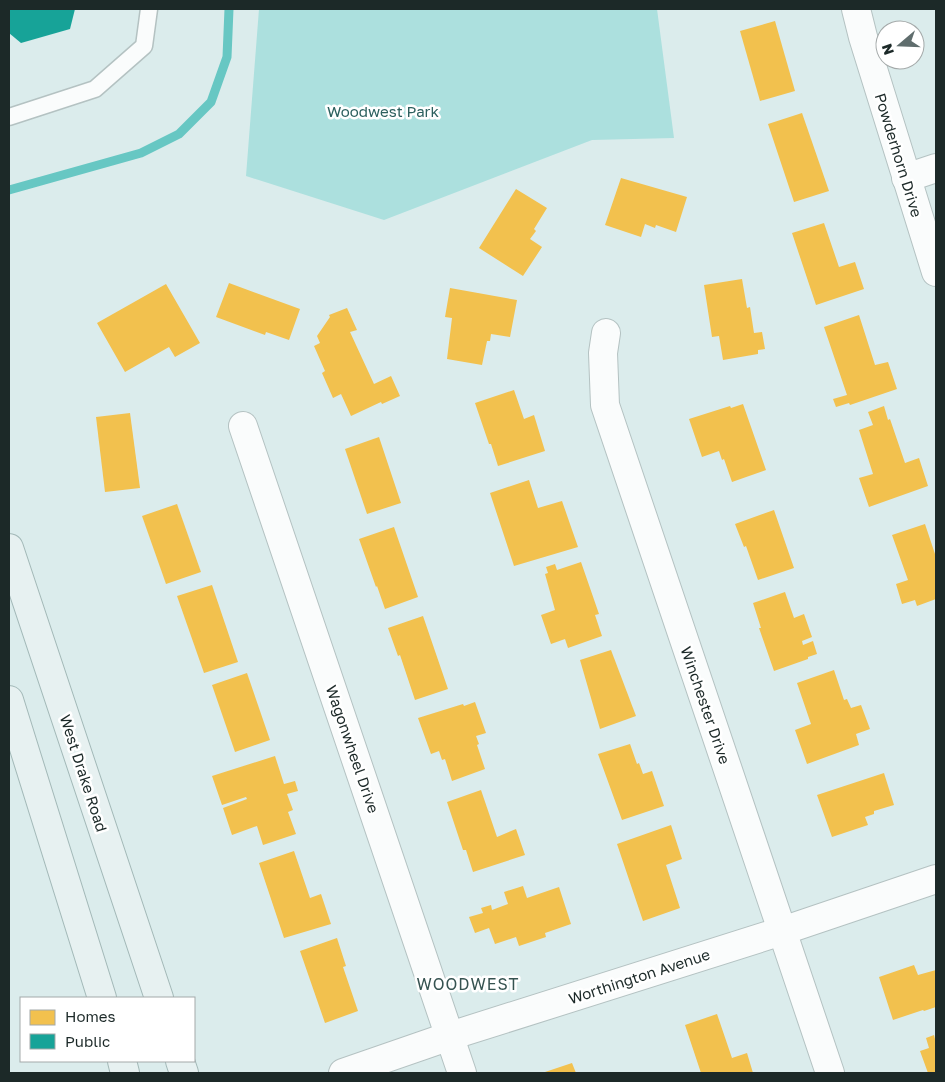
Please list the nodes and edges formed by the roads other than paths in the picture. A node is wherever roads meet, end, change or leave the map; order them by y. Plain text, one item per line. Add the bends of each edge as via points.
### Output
1 (149, 9) edge
2 (856, 9) edge
3 (9, 117) edge
4 (936, 168) edge
5 (906, 178) junction
6 (936, 272) edge
7 (606, 333) dead end
8 (243, 426) dead end
9 (9, 548) edge
10 (9, 700) edge
11 (936, 879) edge
12 (782, 931) junction
13 (102, 997) edge
14 (159, 997) edge
15 (450, 1036) junction
16 (343, 1073) edge
17 (462, 1073) edge
18 (830, 1073) edge

1 - 3 lane via 144,46 95,89
2 - 5 street, Powderhorn Drive
4 - 5 street
5 - 6 street, Powderhorn Drive
7 - 12 street, Winchester Drive via 603,352 605,405
8 - 15 street, Wagonwheel Drive
9 - 14 main road, West Drake Road
10 - 13 main road
11 - 12 street, Worthington Avenue
12 - 15 street, Worthington Avenue
12 - 18 street, Winchester Drive
15 - 16 street, Worthington Avenue
15 - 17 street, Wagonwheel Drive

